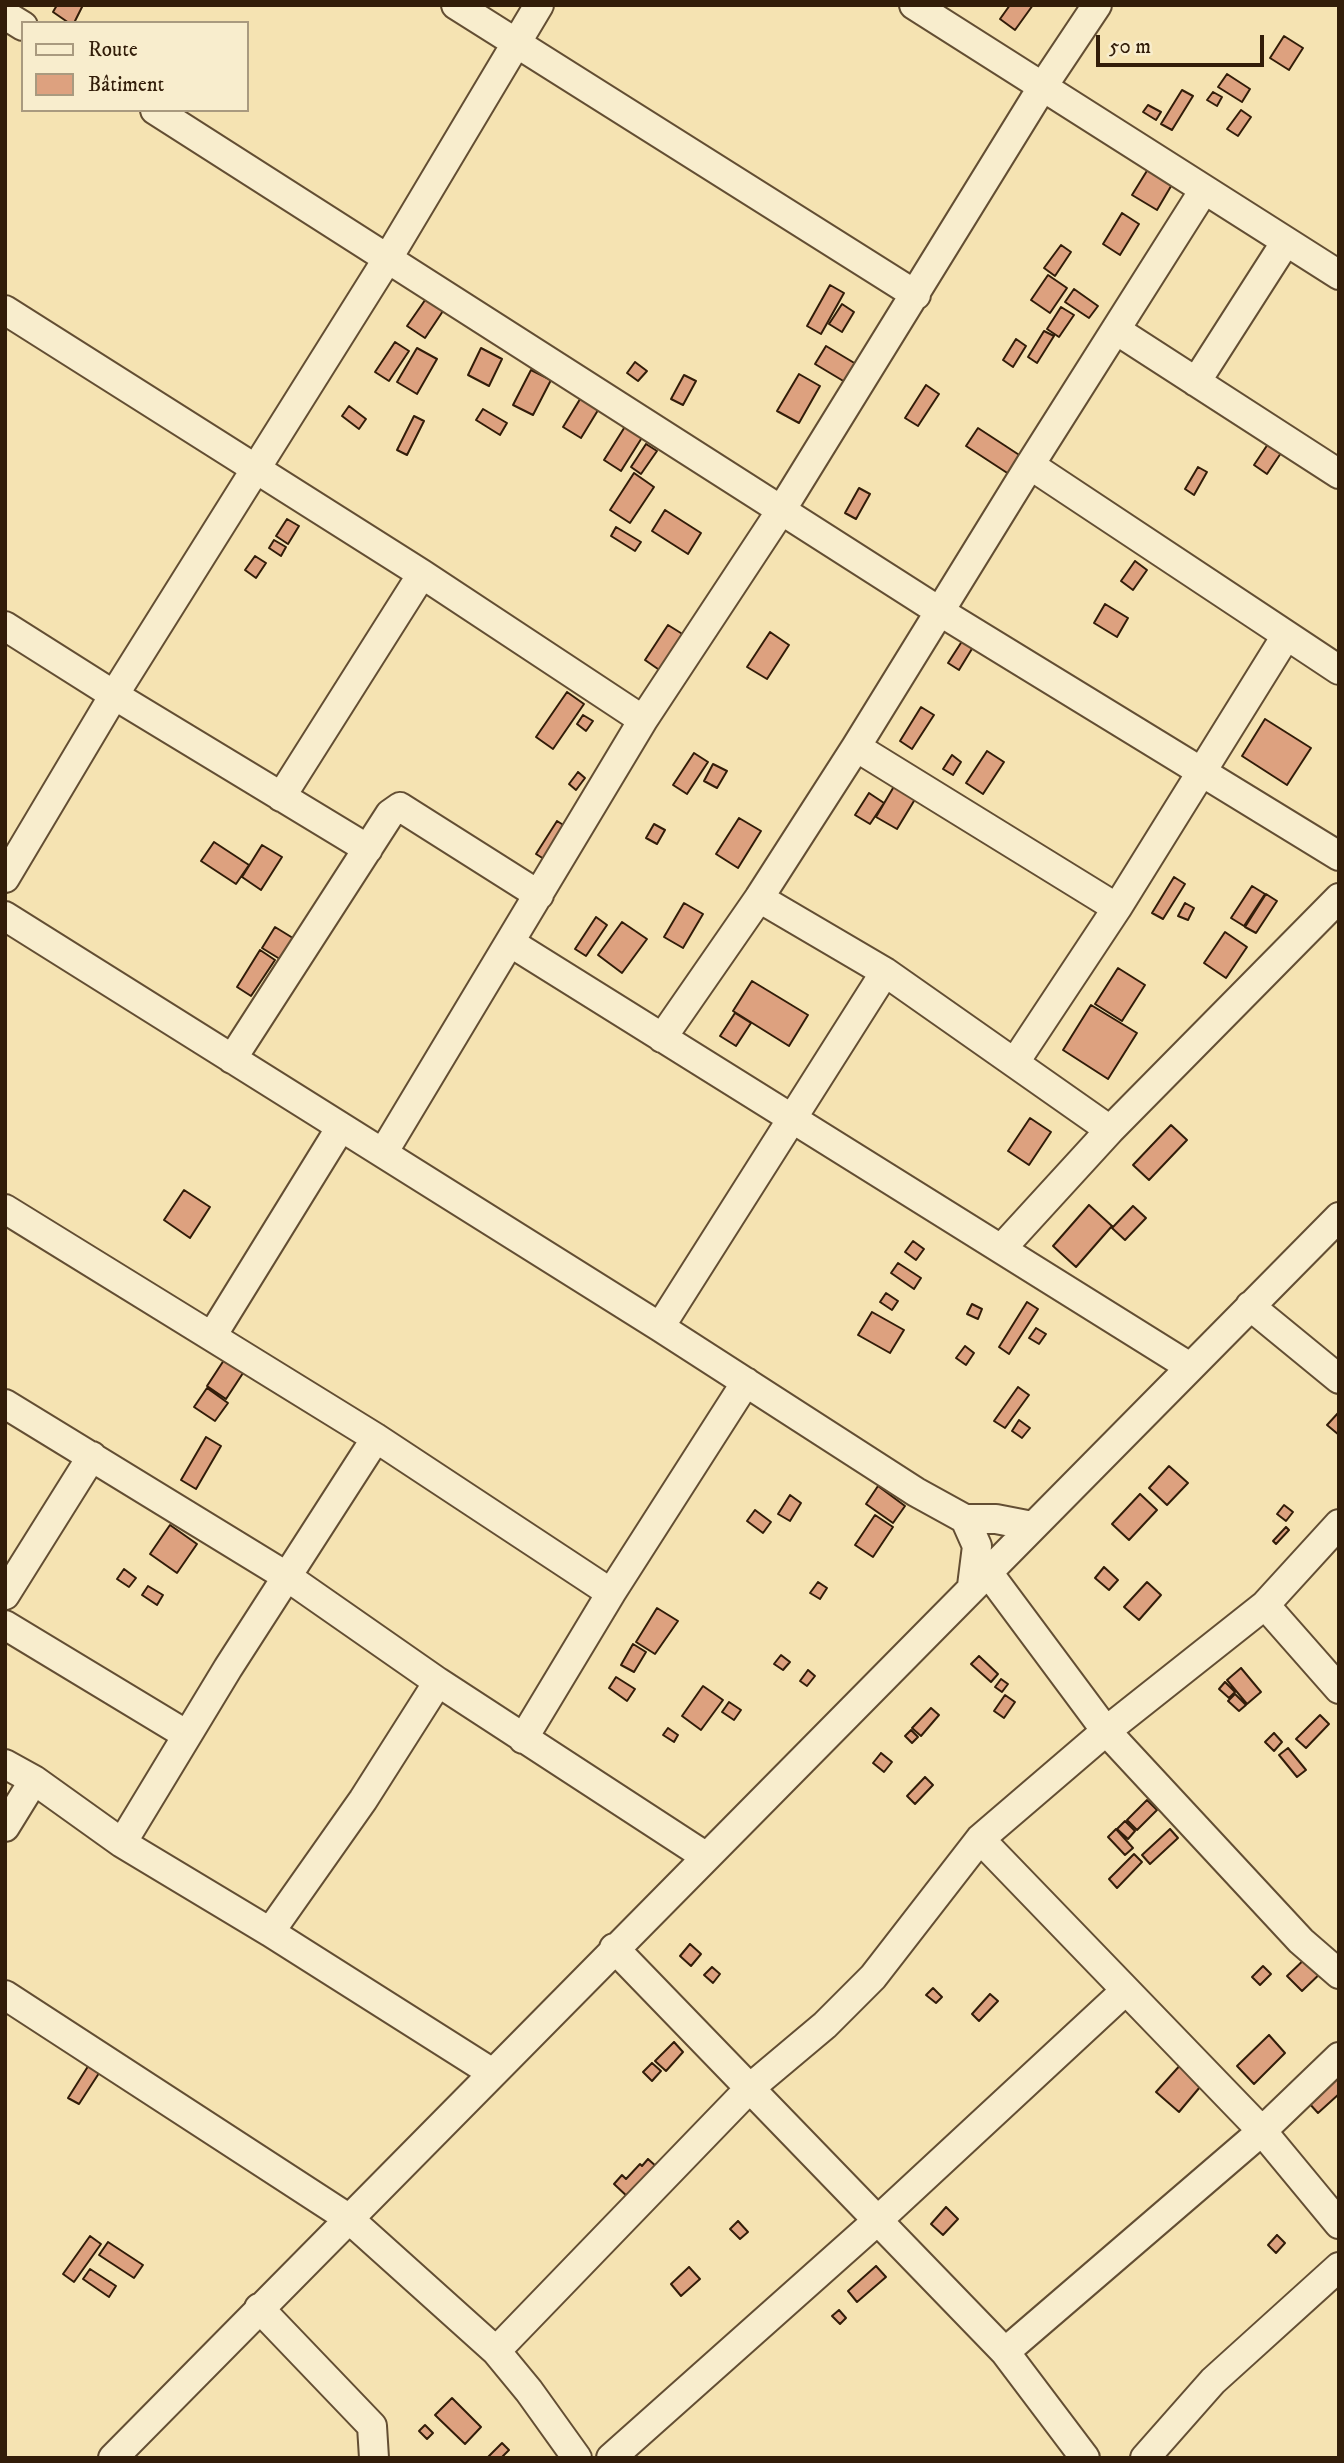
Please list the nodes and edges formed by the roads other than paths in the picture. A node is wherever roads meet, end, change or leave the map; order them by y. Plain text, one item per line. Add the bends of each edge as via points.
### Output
1 (456, 5) edge
2 (539, 5) edge
3 (914, 5) edge
4 (1097, 5) edge
5 (5, 15) edge
6 (21, 25) edge
7 (516, 43) junction
8 (1043, 86) junction
9 (158, 112) edge
10 (1203, 190) junction
11 (1285, 243) junction
12 (388, 258) junction
13 (1339, 275) edge
14 (916, 295) junction
15 (5, 310) edge
16 (1116, 330) junction
17 (1196, 382) junction
18 (1030, 465) junction
19 (258, 468) junction
20 (1339, 474) edge
21 (782, 509) junction
22 (422, 574) junction
23 (939, 611) junction
24 (5, 626) edge
25 (1286, 636) junction
26 (1339, 670) edge
27 (114, 695) junction
28 (643, 720) junction
29 (856, 747) junction
30 (1199, 772) junction
31 (281, 797) junction
32 (368, 849) junction
33 (1339, 856) edge
34 (5, 878) edge
35 (539, 895) junction
36 (759, 898) junction
37 (1339, 898) edge
38 (1117, 908) junction
39 (5, 916) edge
40 (511, 943) junction
41 (885, 972) junction
42 (662, 1038) junction
43 (232, 1059) junction
44 (1015, 1062) junction
45 (792, 1118) junction
46 (341, 1127) junction
47 (1110, 1130) junction
48 (383, 1153) junction
49 (6, 1212) edge
50 (1339, 1217) edge
51 (1002, 1248) junction
52 (1250, 1306) junction
53 (660, 1327) junction
54 (212, 1336) junction
55 (1190, 1367) junction
56 (1339, 1379) edge
57 (746, 1382) junction
58 (5, 1404) edge
59 (376, 1438) junction
60 (92, 1456) junction
61 (965, 1519) junction
62 (1339, 1524) edge
63 (1032, 1526) junction
64 (286, 1576) junction
65 (980, 1579) junction
66 (611, 1593) junction
67 (5, 1595) edge
68 (1265, 1605) junction
69 (5, 1625) edge
70 (438, 1682) junction
71 (1339, 1689) edge
72 (1106, 1731) junction
73 (187, 1735) junction
74 (523, 1739) junction
75 (5, 1764) edge
76 (34, 1780) junction
77 (5, 1827) edge
78 (980, 1839) junction
79 (122, 1843) junction
80 (705, 1856) junction
81 (270, 1932) junction
82 (614, 1948) junction
83 (1339, 1974) edge
84 (1125, 1991) junction
85 (5, 1995) edge
86 (1339, 2057) edge
87 (491, 2073) junction
88 (750, 2088) junction
89 (1262, 2131) junction
90 (348, 2218) junction
91 (877, 2221) junction
92 (1339, 2224) edge
93 (1339, 2267) edge
94 (259, 2308) junction
95 (496, 2351) junction
96 (1005, 2352) junction
97 (113, 2458) edge
98 (374, 2458) edge
99 (577, 2458) edge
100 (611, 2458) edge
101 (1085, 2458) edge
102 (1145, 2458) edge

1 - 7 street
2 - 7 street
3 - 8 street
4 - 8 street
5 - 6 street
7 - 12 street
7 - 14 street
8 - 10 street
8 - 14 street
9 - 12 street
10 - 11 street
10 - 16 street
11 - 13 street
11 - 17 street
12 - 19 street
12 - 21 street
14 - 21 street
15 - 19 street
16 - 17 street
16 - 18 street
17 - 20 street
18 - 23 street
18 - 25 street
19 - 22 street
19 - 27 street
21 - 23 street
21 - 28 street
22 - 28 street
22 - 31 street
23 - 29 street
23 - 30 street
24 - 27 street
25 - 26 street
25 - 30 street
27 - 31 street
27 - 34 street
28 - 35 street
29 - 36 street
29 - 38 street
30 - 33 street
30 - 38 street
31 - 32 street
32 - 35 street via 390,814 400,807
32 - 43 street
35 - 40 street
36 - 41 street
36 - 42 street
37 - 47 street
38 - 44 street
39 - 43 street
40 - 42 street
40 - 48 street
41 - 44 street
41 - 45 street
42 - 45 street
43 - 46 street
44 - 47 street
45 - 51 street
45 - 53 street
46 - 48 street
46 - 54 street
47 - 51 street
48 - 53 street
49 - 54 street
50 - 52 street
51 - 55 street
52 - 55 street
52 - 56 street
53 - 57 street
54 - 59 street
55 - 63 street
57 - 61 street
57 - 66 street
58 - 60 street
59 - 64 street
59 - 66 street
60 - 64 street
60 - 67 street
61 - 63 street
61 - 65 street via 977,1546
62 - 68 street
63 - 65 street
64 - 70 street
64 - 73 street
65 - 72 street
65 - 80 street
66 - 74 street
68 - 71 street
68 - 72 street
69 - 73 street
70 - 74 street
70 - 81 street via 363,1800
72 - 78 street
72 - 83 street via 1301,1941
73 - 79 street
74 - 80 street
75 - 76 street
76 - 77 street
76 - 79 street
78 - 84 street
78 - 88 street via 873,1977
79 - 81 street
80 - 82 street
81 - 87 street
82 - 87 street
82 - 88 street
84 - 89 street
84 - 91 street
85 - 90 street
86 - 89 street
87 - 90 street
88 - 91 street
88 - 95 street
89 - 92 street
89 - 96 street
90 - 94 street
90 - 95 street
91 - 96 street
91 - 100 street
93 - 102 street via 1213,2381
94 - 97 street
94 - 98 street via 372,2426
95 - 99 street
96 - 101 street

